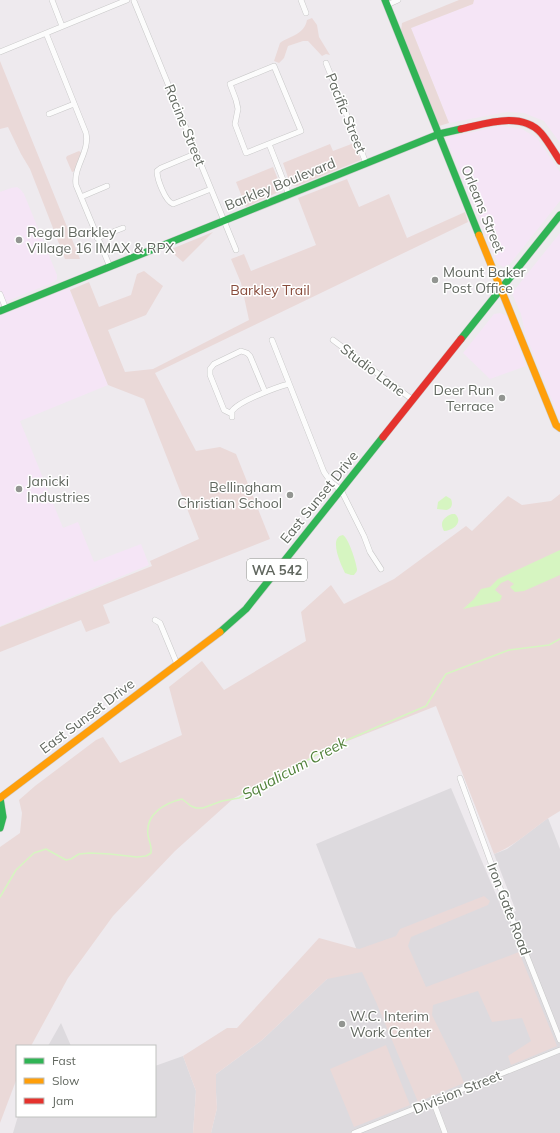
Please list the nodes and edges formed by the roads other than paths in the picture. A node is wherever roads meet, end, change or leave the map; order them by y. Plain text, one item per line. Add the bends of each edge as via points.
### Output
1 (52, 0) edge
2 (127, 0) edge
3 (133, 0) edge
4 (301, 0) edge
5 (398, 0) edge
6 (386, 2) edge
7 (306, 13) dead end
8 (62, 26) junction
9 (46, 33) junction
10 (0, 52) edge
11 (326, 63) dead end
12 (74, 104) junction
13 (49, 114) dead end
14 (439, 134) junction
15 (269, 144) junction
16 (196, 153) junction
17 (560, 160) edge
18 (366, 163) junction
19 (107, 186) dead end
20 (211, 189) junction
21 (289, 194) junction
22 (81, 197) junction
23 (560, 216) edge
24 (224, 221) junction
25 (123, 228) dead end
26 (97, 238) junction
27 (236, 250) dead end
28 (110, 267) junction
29 (501, 289) junction
30 (0, 294) edge
31 (3, 310) edge
32 (272, 340) dead end
33 (333, 340) dead end
34 (289, 384) junction
35 (265, 392) junction
36 (412, 400) junction
37 (559, 428) edge
38 (341, 490) junction
39 (380, 569) dead end
40 (155, 620) dead end
41 (177, 664) junction
42 (460, 778) dead end
43 (0, 798) edge
44 (0, 828) edge
45 (560, 1040) edge
46 (560, 1050) edge
47 (434, 1101) junction
48 (354, 1133) edge
49 (445, 1133) edge

1 - 8 street
2 - 8 street
3 - 16 street, Racine Street
4 - 7 street
5 - 6 street
6 - 14 main road, Orleans Street
8 - 9 street
9 - 10 street
9 - 12 street
11 - 18 street, Pacific Street
12 - 13 street
12 - 22 street via 87,138 87,146 76,175 76,186
14 - 17 main road, Barkley Boulevard via 501,120 517,121 540,132
14 - 18 main road, Barkley Boulevard
14 - 29 main road, Orleans Street
15 - 15 street via 301,131 274,66 230,84 238,109 234,124 246,153
15 - 21 street
16 - 20 street, Racine Street
16 - 20 street via 160,168 157,177 166,198 172,204
18 - 21 main road, Barkley Boulevard
19 - 22 street
20 - 24 street, Racine Street
21 - 24 main road, Barkley Boulevard
22 - 26 street
23 - 29 main road, East Sunset Drive / WA 542
24 - 27 street, Racine Street
24 - 28 main road, Barkley Boulevard
25 - 26 street
26 - 28 street
28 - 31 main road, Barkley Boulevard
29 - 36 main road, East Sunset Drive / WA 542
29 - 37 main road, Orleans Street
30 - 31 street
32 - 34 street
33 - 36 street, Studio Lane
34 - 35 street
34 - 38 street via 324,472 330,482
35 - 35 street via 234,408 232,416 224,410 210,369 214,364 241,351 245,352 250,356
36 - 38 main road, East Sunset Drive / WA 542
38 - 39 street
38 - 41 main road, East Sunset Drive / WA 542 via 246,609
40 - 41 street via 160,623
41 - 43 main road, East Sunset Drive / WA 542
42 - 45 street, Iron Gate Road
43 - 44 main road via 4,818
46 - 47 street, Division Street
47 - 48 street, Division Street
47 - 49 street

